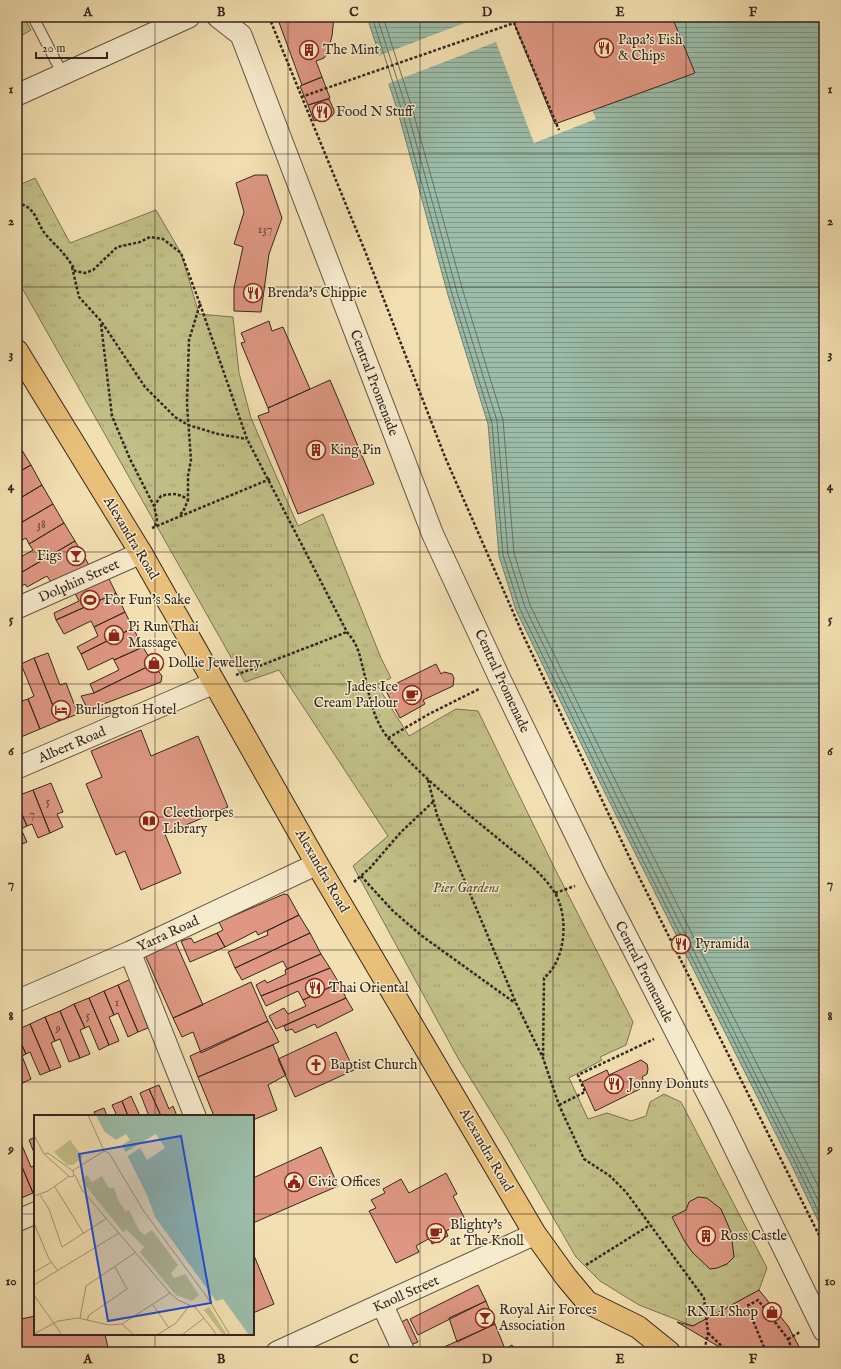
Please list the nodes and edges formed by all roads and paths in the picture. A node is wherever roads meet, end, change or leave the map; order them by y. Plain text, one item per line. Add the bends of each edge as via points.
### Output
1 (33, 17) edge
2 (189, 17) edge
3 (218, 17) edge
4 (269, 17) edge
5 (62, 73) junction
6 (20, 95) edge
7 (301, 97) junction
8 (559, 130) dead end
9 (17, 204) edge
10 (70, 259) junction
11 (200, 304) junction
12 (101, 321) junction
13 (17, 351) edge
14 (188, 425) junction
15 (248, 439) junction
16 (270, 480) junction
17 (188, 500) junction
18 (154, 506) junction
19 (170, 520) junction
20 (155, 526) junction
21 (136, 545) junction
22 (17, 608) edge
23 (348, 632) junction
24 (500, 679) junction
25 (214, 683) junction
26 (388, 738) junction
27 (17, 768) edge
28 (428, 779) junction
29 (434, 802) junction
30 (318, 864) junction
31 (361, 876) junction
32 (337, 897) junction
33 (130, 952) junction
34 (17, 1001) edge
35 (516, 1003) junction
36 (632, 1048) dead end
37 (542, 1058) junction
38 (559, 1105) junction
39 (195, 1115) edge
40 (34, 1213) edge
41 (17, 1221) edge
42 (650, 1225) junction
43 (534, 1234) junction
44 (824, 1245) edge
45 (566, 1277) junction
46 (382, 1304) junction
47 (824, 1331) edge
48 (800, 1332) dead end
49 (708, 1333) junction
50 (788, 1339) junction
51 (277, 1352) edge
52 (404, 1352) edge
53 (669, 1352) edge
54 (704, 1352) edge
55 (728, 1352) edge
56 (766, 1352) edge
57 (793, 1352) edge

1 - 5 lane
2 - 5 street
3 - 24 street, Central Promenade via 240,35 433,535
4 - 7 path
5 - 6 street
7 - 8 path via 514,23
7 - 44 path via 445,456 524,637 635,869
9 - 10 path via 23,205 37,217 45,233
10 - 11 path via 75,271 85,273 93,270 117,247 150,238 163,239 181,252
10 - 12 path via 79,297
11 - 14 path via 189,340 186,404
11 - 15 path
12 - 14 path via 144,387
12 - 18 path via 112,416
13 - 21 main road, Alexandra Road
14 - 15 path
14 - 17 path via 191,460
15 - 16 path
16 - 19 path
16 - 23 path
17 - 18 path via 181,494 173,493 161,496
17 - 19 path via 183,512
18 - 20 path via 157,519
19 - 20 path
20 - 21 path
21 - 22 street, Dolphin Street
21 - 25 main road, Alexandra Road
23 - 25 path
23 - 26 path via 358,648 374,716
24 - 26 path via 429,714
24 - 47 street, Central Promenade via 596,877 718,1114
25 - 27 street, Albert Road
25 - 30 main road, Alexandra Road
26 - 28 path
28 - 29 path
28 - 37 path via 536,869 555,894 560,906 560,952 557,963 544,978
29 - 31 path via 401,832
29 - 35 path via 437,815
30 - 32 main road, Alexandra Road
30 - 33 street, Yarra Road
31 - 32 path
31 - 35 path via 393,911 422,936
32 - 43 main road, Alexandra Road
33 - 34 street, Yarra Road
33 - 39 street
35 - 37 path
36 - 38 path via 578,1075 585,1092
37 - 38 path
38 - 42 path via 584,1159 610,1176 626,1192
40 - 41 street
42 - 45 path
42 - 49 path via 704,1298
43 - 45 main road, Alexandra Road
43 - 46 street, Knoll Street
45 - 53 main road, Alexandra Road via 587,1302 638,1326
46 - 51 street, Knoll Street
46 - 52 street
48 - 50 path
49 - 54 path
49 - 55 path
50 - 56 path via 758,1300 747,1306
50 - 57 path

